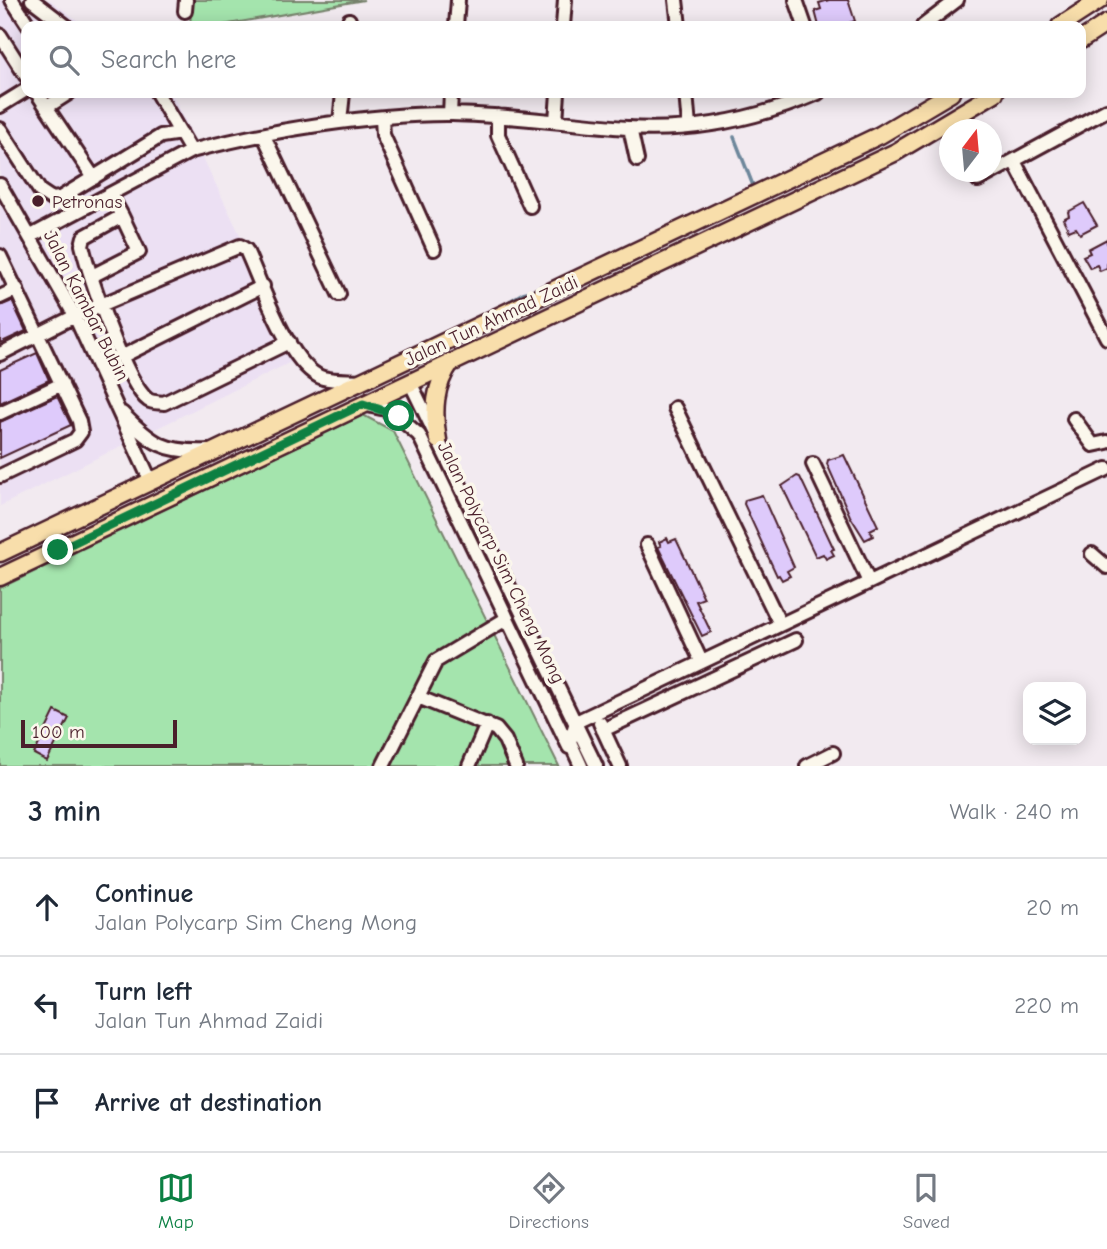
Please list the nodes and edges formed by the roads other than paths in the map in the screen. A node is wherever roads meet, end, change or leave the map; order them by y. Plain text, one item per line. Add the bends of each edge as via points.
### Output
1 (12, 0) edge
2 (32, 0) edge
3 (458, 0) edge
4 (565, 0) edge
5 (676, 0) edge
6 (796, 0) edge
7 (1101, 0) edge
8 (949, 3) edge
9 (26, 21) edge
10 (59, 21) edge
11 (456, 21) edge
12 (563, 21) edge
13 (678, 21) edge
14 (803, 21) edge
15 (929, 21) edge
16 (1068, 21) edge
17 (1107, 23) edge
18 (0, 35) edge
19 (1086, 37) edge
20 (21, 68) edge
21 (21, 93) edge
22 (41, 98) edge
23 (61, 98) edge
24 (159, 98) edge
25 (160, 98) edge
26 (342, 98) edge
27 (451, 98) edge
28 (558, 98) edge
29 (686, 98) edge
30 (804, 98) edge
31 (943, 98) edge
32 (987, 98) edge
33 (0, 106) edge
34 (47, 107) junction
35 (1107, 110) edge
36 (450, 114) junction
37 (498, 116) junction
38 (382, 119) junction
39 (556, 121) junction
40 (340, 122) junction
41 (689, 126) junction
42 (0, 128) edge
43 (630, 128) junction
44 (181, 133) junction
45 (264, 136) junction
46 (159, 138) junction
47 (191, 151) junction
48 (637, 160) dead end
49 (1014, 161) junction
50 (1002, 167) edge
51 (94, 178) junction
52 (0, 185) edge
53 (110, 194) junction
54 (4, 200) edge
55 (530, 206) dead end
56 (122, 216) junction
57 (31, 236) junction
58 (435, 250) dead end
59 (0, 256) edge
60 (92, 276) junction
61 (263, 286) junction
62 (17, 289) junction
63 (339, 294) dead end
64 (0, 297) edge
65 (101, 305) junction
66 (75, 316) junction
67 (1106, 334) edge
68 (40, 335) junction
69 (289, 342) junction
70 (0, 354) edge
71 (123, 356) junction
72 (451, 362) junction
73 (363, 381) junction
74 (410, 382) junction
75 (62, 384) junction
76 (363, 404) junction
77 (117, 408) junction
78 (675, 408) dead end
79 (0, 413) edge
80 (1074, 419) dead end
81 (438, 440) junction
82 (1107, 442) edge
83 (219, 450) junction
84 (813, 464) dead end
85 (1107, 469) edge
86 (0, 476) edge
87 (151, 482) junction
88 (647, 545) dead end
89 (0, 553) edge
90 (1092, 554) dead end
91 (492, 555) junction
92 (1107, 566) edge
93 (0, 577) edge
94 (869, 583) junction
95 (506, 619) junction
96 (780, 624) junction
97 (796, 640) dead end
98 (741, 643) junction
99 (701, 661) junction
100 (749, 662) junction
101 (542, 692) junction
102 (418, 697) junction
103 (595, 714) junction
104 (576, 722) junction
105 (487, 724) junction
106 (603, 730) junction
107 (833, 753) dead end
108 (383, 766) edge
109 (469, 766) edge
110 (516, 766) edge
111 (580, 766) edge
112 (596, 766) edge
113 (620, 766) edge
114 (807, 766) edge

1 - 9 street
2 - 10 street
3 - 11 street
4 - 12 street
5 - 13 street
6 - 14 street
7 - 16 main road
8 - 15 street
17 - 19 main road
18 - 20 street
21 - 33 street
22 - 34 street
23 - 34 street
24 - 46 street via 163,120
25 - 44 street
26 - 40 street
27 - 36 street
28 - 39 street
29 - 41 street
30 - 41 street via 753,116
31 - 73 main road, Jalan Tun Ahmad Zaidi via 880,135
32 - 72 main road, Jalan Tun Ahmad Zaidi via 896,152
34 - 51 street
35 - 49 street
36 - 37 street
36 - 38 street
37 - 39 street
37 - 55 street via 498,135
38 - 40 street
38 - 58 street via 383,135
39 - 43 street
40 - 45 street
41 - 43 street
42 - 51 street via 47,197 60,198
43 - 48 street
44 - 46 street
44 - 47 street
45 - 47 street
45 - 63 street
46 - 51 street
47 - 53 street
49 - 50 street
49 - 67 street
52 - 54 street, Jalan Kambar Bubin
53 - 56 street
53 - 57 street
54 - 57 street, Jalan Kambar Bubin
56 - 60 street via 84,237 82,245
56 - 60 street via 139,252
57 - 66 street, Jalan Kambar Bubin
59 - 62 street
60 - 65 street
61 - 65 street via 246,250 234,246
61 - 69 street
61 - 71 street
62 - 64 street
62 - 68 street
65 - 66 street
65 - 71 street
66 - 68 street
66 - 77 street, Jalan Kambar Bubin
68 - 70 street
68 - 75 street
69 - 71 street via 164,403 150,401 141,392
69 - 73 street via 305,367 323,378
72 - 74 main road, Jalan Tun Ahmad Zaidi
72 - 81 main road via 436,398
73 - 83 main road, Jalan Tun Ahmad Zaidi
74 - 76 main road, Jalan Tun Ahmad Zaidi
74 - 81 street, Jalan Polycarp Sim Cheng Mong
75 - 79 street
75 - 86 street via 81,432 75,440
76 - 93 main road, Jalan Tun Ahmad Zaidi
76 - 95 street, Jalan Polycarp Sim Cheng Mong via 390,410 415,428
77 - 83 street via 159,446
77 - 87 street, Jalan Kambar Bubin
78 - 96 street
80 - 82 street via 1093,445
81 - 91 street, Jalan Polycarp Sim Cheng Mong
83 - 87 main road, Jalan Tun Ahmad Zaidi
84 - 94 street
85 - 94 street
87 - 89 main road, Jalan Tun Ahmad Zaidi
88 - 99 street
90 - 92 street
91 - 95 street
91 - 104 street, Jalan Polycarp Sim Cheng Mong
94 - 96 street
95 - 101 street, Jalan Polycarp Sim Cheng Mong
95 - 102 street via 436,661
96 - 98 street
97 - 100 street
98 - 99 street
98 - 100 street
99 - 103 street
100 - 106 street
101 - 104 street via 558,714
101 - 111 street, Jalan Polycarp Sim Cheng Mong
102 - 105 street
102 - 108 street
103 - 104 street
103 - 106 street
104 - 111 street via 570,741
104 - 112 street, Jalan Polycarp Sim Cheng Mong
105 - 109 street
105 - 110 street via 505,740
106 - 113 street
107 - 114 street

